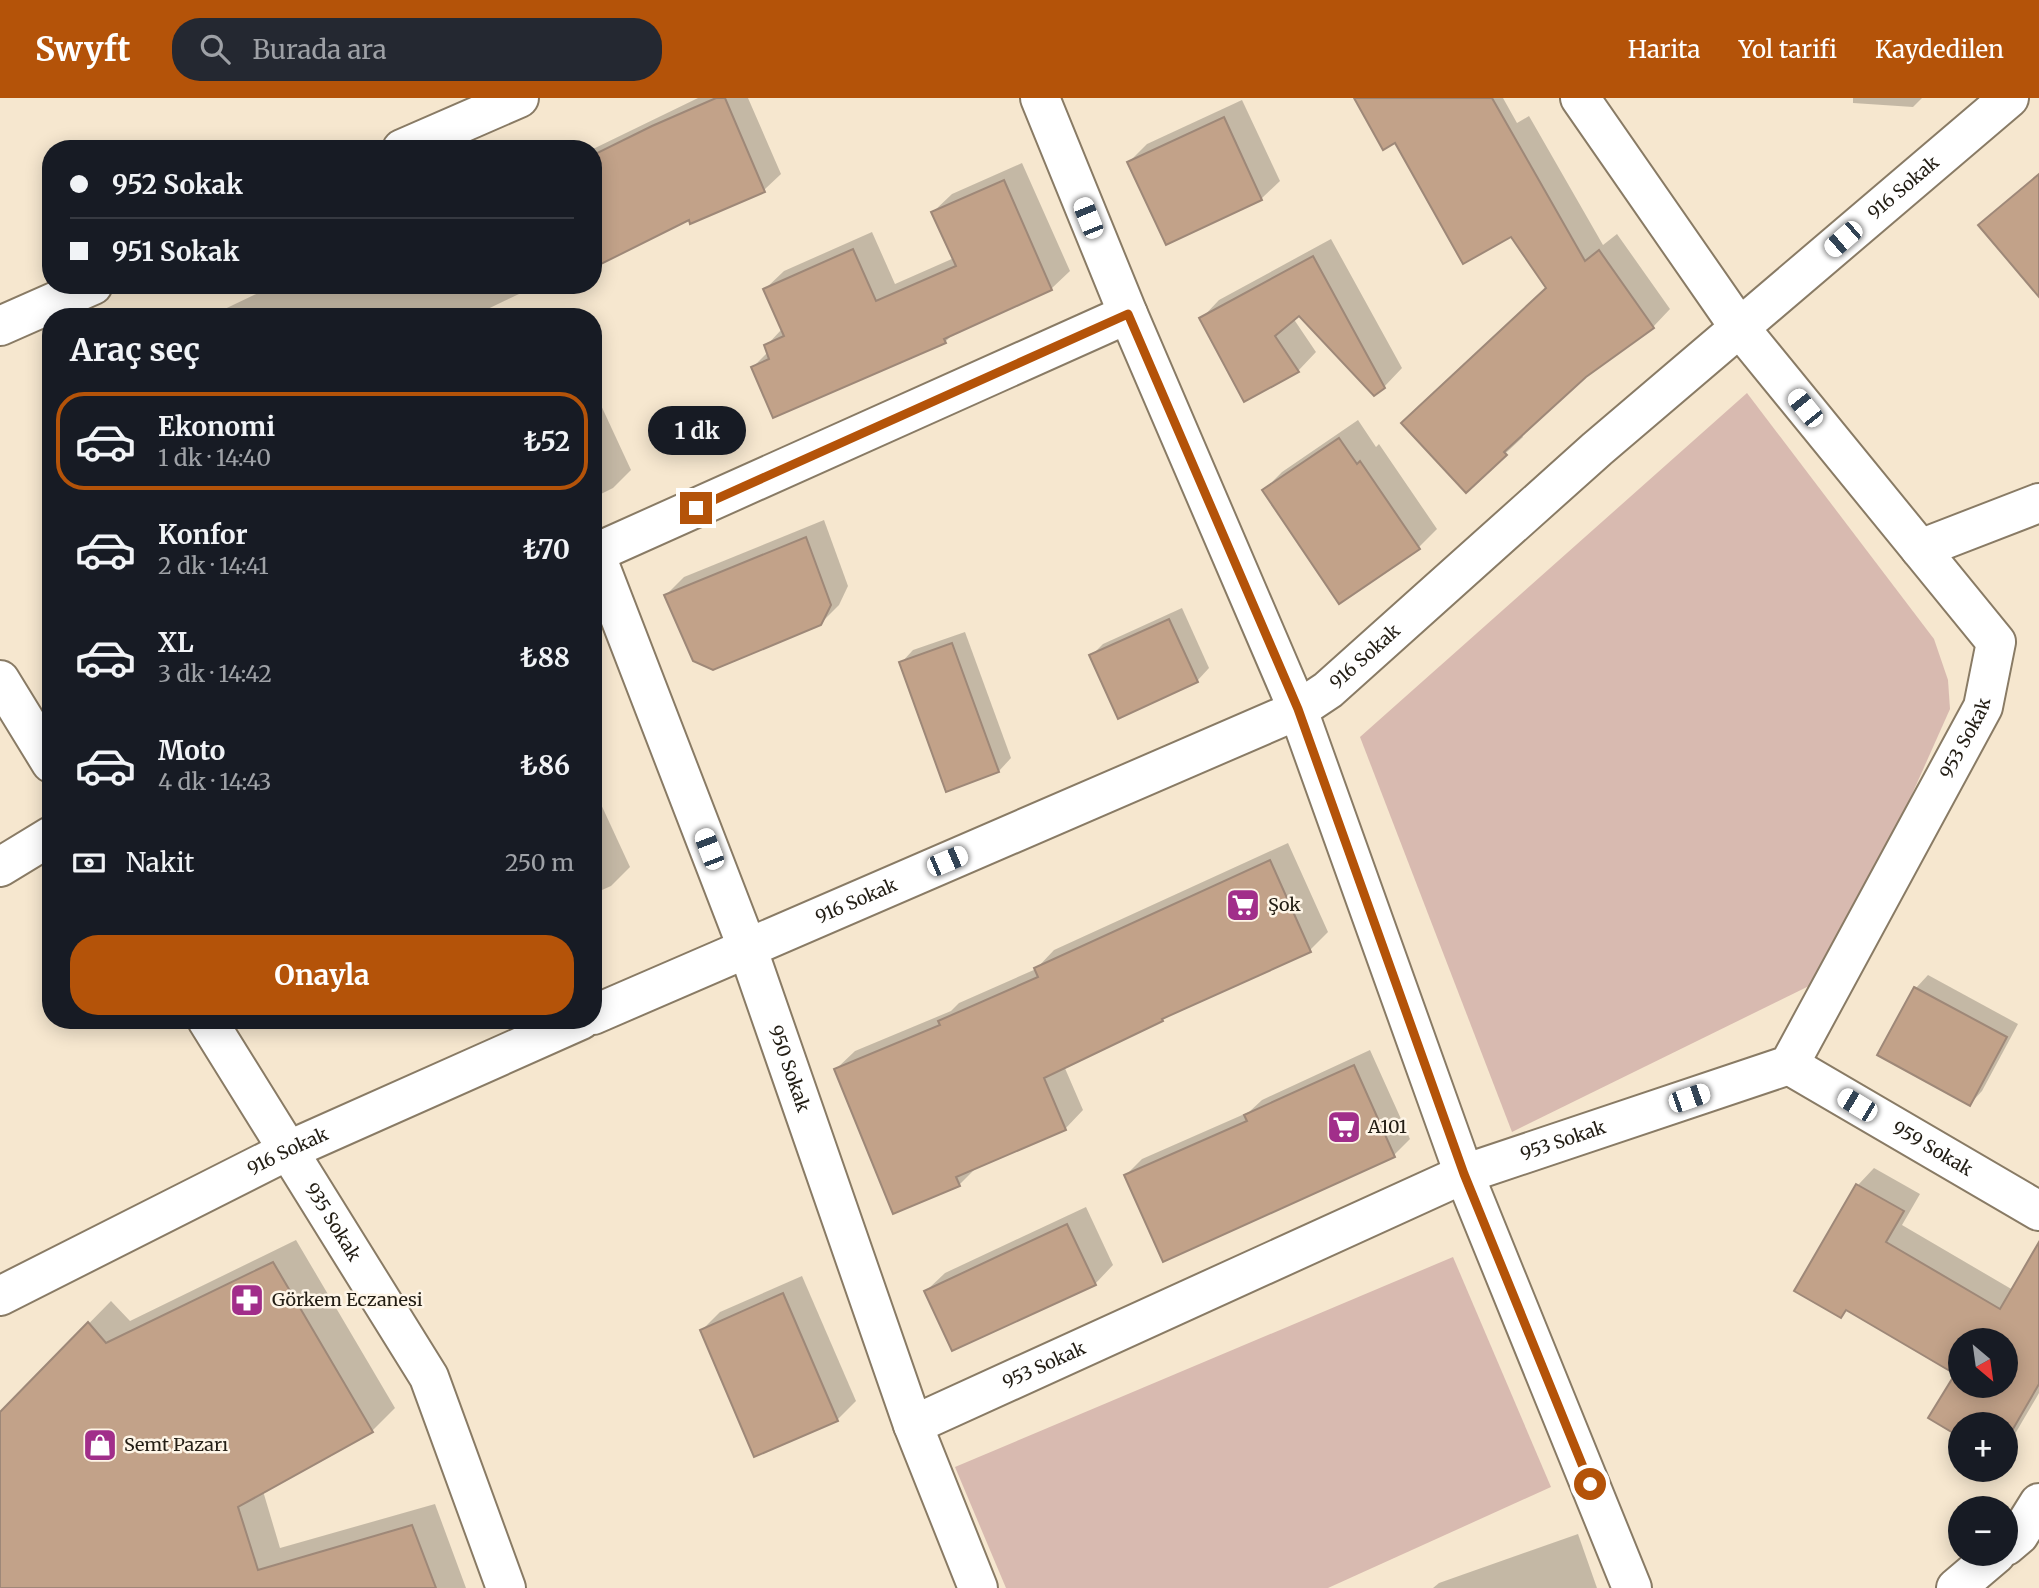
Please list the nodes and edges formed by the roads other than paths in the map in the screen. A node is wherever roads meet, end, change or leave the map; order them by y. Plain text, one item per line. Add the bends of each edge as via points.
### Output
1 (519, 98) edge
2 (1040, 98) edge
3 (1580, 98) edge
4 (2010, 98) edge
5 (423, 140) edge
6 (73, 294) edge
7 (1128, 314) junction
8 (0, 326) edge
9 (1739, 327) junction
10 (2039, 503) edge
11 (602, 549) edge
12 (1920, 549) junction
13 (602, 574) edge
14 (0, 680) edge
15 (1298, 709) junction
16 (42, 748) edge
17 (42, 841) edge
18 (0, 867) edge
19 (747, 947) junction
20 (602, 1011) edge
21 (212, 1029) edge
22 (562, 1029) edge
23 (1789, 1065) junction
24 (287, 1151) junction
25 (1464, 1174) junction
26 (2039, 1211) edge
27 (0, 1296) edge
28 (913, 1425) junction
29 (2039, 1503) edge
30 (2018, 1536) edge
31 (1983, 1566) edge
32 (506, 1588) edge
33 (978, 1588) edge
34 (1632, 1588) edge
35 (1956, 1588) edge

1 - 5 street
2 - 7 street
3 - 9 street
4 - 9 street, 916 Sokak
6 - 8 street
7 - 11 street
7 - 15 street
9 - 12 street
9 - 15 street, 916 Sokak via 1328,690
10 - 12 street
12 - 23 street, 953 Sokak via 1996,642 1983,707
13 - 19 street, 950 Sokak
14 - 16 street
15 - 19 street, 916 Sokak
15 - 25 street
17 - 18 street
19 - 20 street, 916 Sokak
19 - 28 street, 950 Sokak
21 - 24 street, 935 Sokak
22 - 24 street, 916 Sokak
23 - 25 street, 953 Sokak
23 - 26 street, 959 Sokak
24 - 27 street, 916 Sokak
24 - 32 street, 935 Sokak via 429,1377
25 - 28 street, 953 Sokak
25 - 34 street
28 - 33 street, 950 Sokak
29 - 30 street
31 - 35 street

